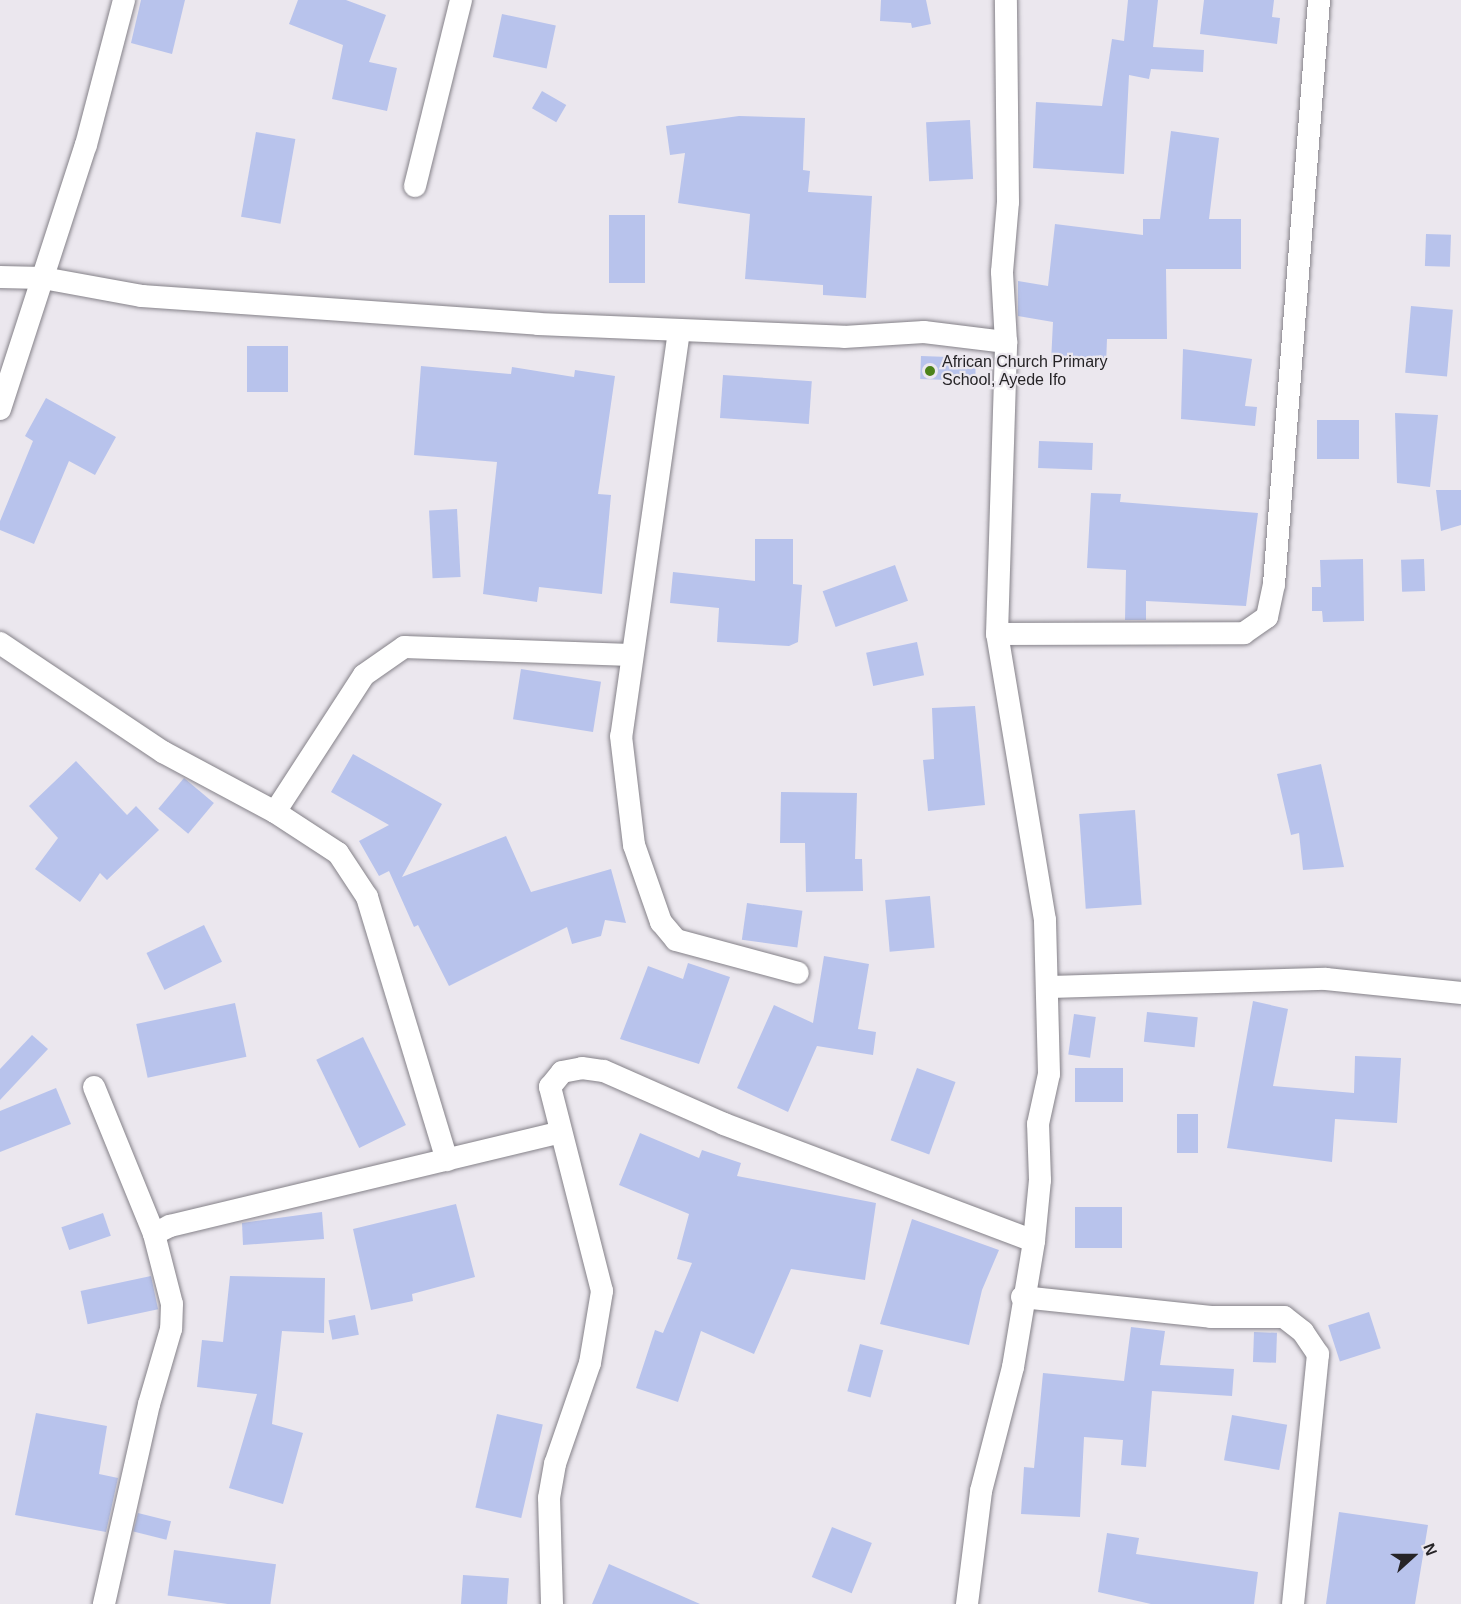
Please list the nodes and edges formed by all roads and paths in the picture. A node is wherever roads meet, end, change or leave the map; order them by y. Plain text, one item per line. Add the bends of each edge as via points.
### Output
1 (124, 0) edge
2 (460, 0) edge
3 (1006, 0) edge
4 (1319, 0) edge
5 (415, 186) dead end
6 (0, 277) edge
7 (43, 278) junction
8 (679, 331) junction
9 (1006, 342) junction
10 (0, 409) edge
11 (997, 634) junction
12 (0, 643) edge
13 (631, 655) junction
14 (275, 812) junction
15 (798, 973) dead end
16 (1050, 987) junction
17 (1461, 993) edge
18 (94, 1087) dead end
19 (561, 1132) junction
20 (447, 1160) junction
21 (154, 1234) junction
22 (1034, 1241) junction
23 (1022, 1297) junction
24 (104, 1604) edge
25 (552, 1604) edge
26 (967, 1604) edge
27 (1293, 1604) edge

1 - 7 street via 86,145
2 - 5 street
3 - 9 street via 1008,202 1002,272
4 - 11 street via 1274,584 1267,617 1244,633
6 - 7 street
7 - 8 street via 142,296
7 - 10 street
8 - 9 street via 844,338 924,332
8 - 13 street
9 - 11 street
11 - 16 street via 1045,920
12 - 14 street via 163,752
13 - 14 street via 404,647 364,675
13 - 15 street via 621,736 634,845 661,922 676,940
14 - 20 street via 338,853 368,897
16 - 17 street via 1326,979
16 - 22 street via 1048,1074 1038,1124 1040,1180
18 - 21 street
19 - 20 street
19 - 22 street via 550,1087 562,1072 582,1068 604,1071 724,1125
19 - 25 street via 602,1291 590,1363 555,1464 549,1498
20 - 21 street via 170,1226
21 - 24 street via 172,1304 171,1329 149,1404
22 - 23 street
23 - 26 street via 1013,1367 981,1491
23 - 27 street via 1210,1317 1284,1317 1303,1332 1318,1354

